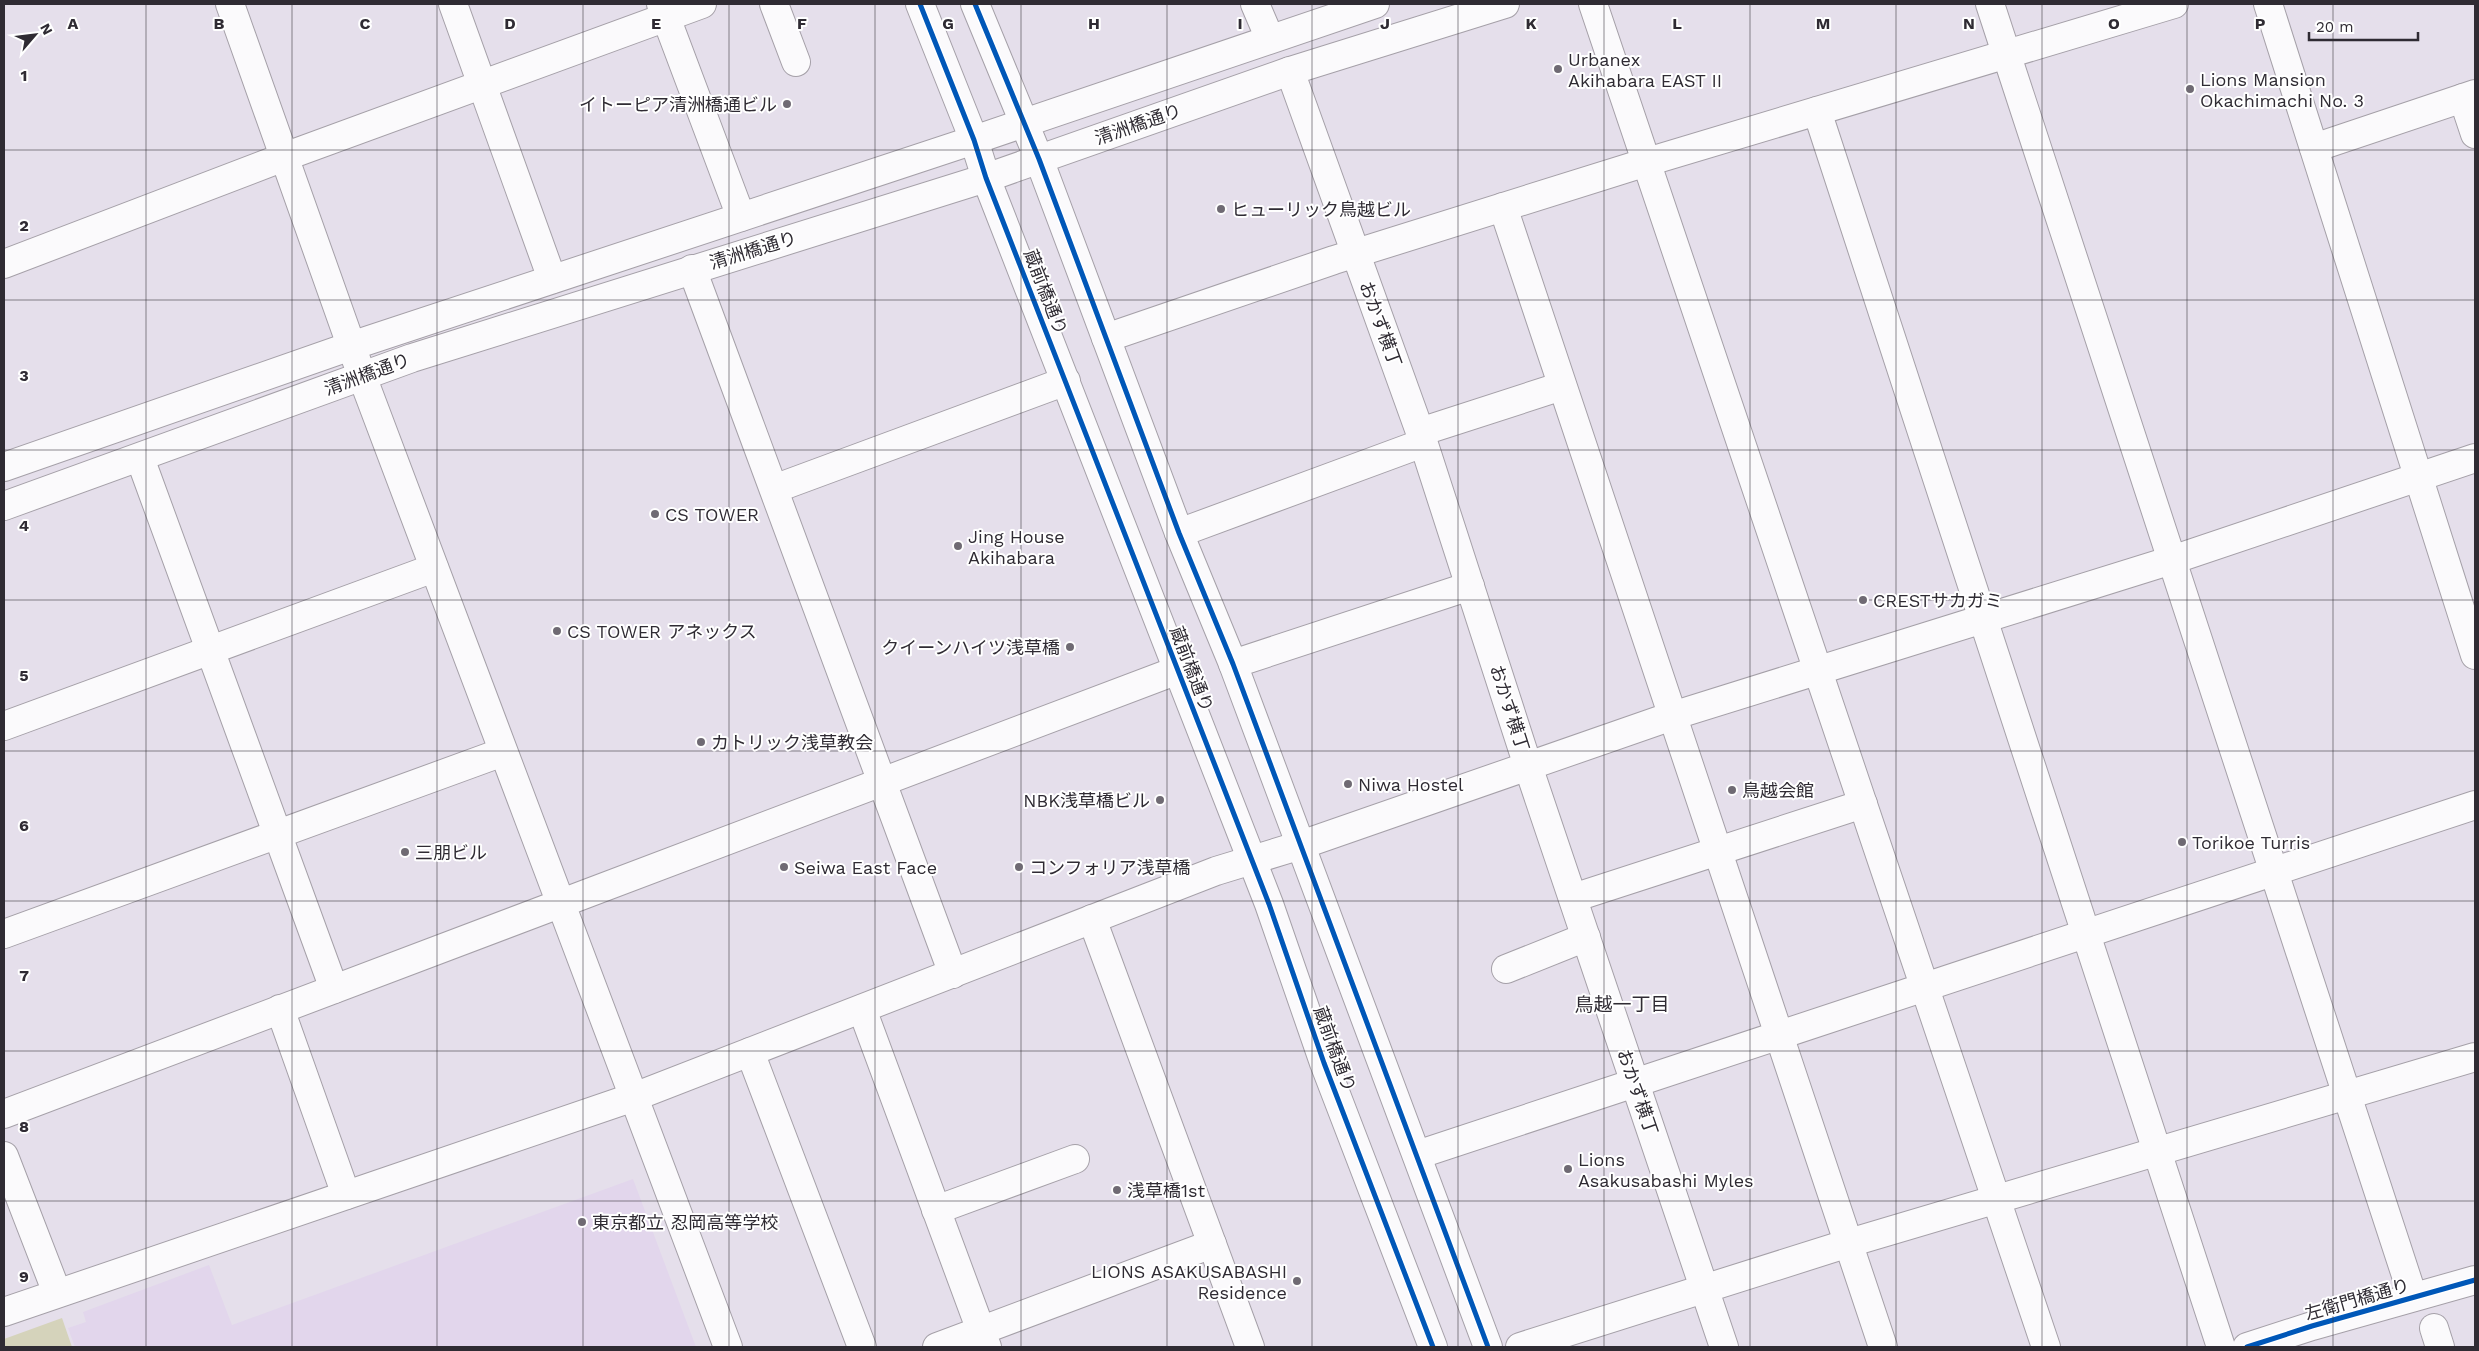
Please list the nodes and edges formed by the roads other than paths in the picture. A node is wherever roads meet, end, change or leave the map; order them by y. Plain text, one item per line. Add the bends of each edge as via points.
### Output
1 (230, 4) edge
2 (453, 4) edge
3 (702, 4) edge
4 (774, 4) edge
5 (920, 4) edge
6 (975, 4) edge
7 (1255, 4) edge
8 (1375, 4) edge
9 (1505, 4) edge
10 (1593, 4) edge
11 (1990, 4) edge
12 (2174, 4) edge
13 (2268, 4) edge
14 (664, 10) edge
15 (1270, 39) junction
16 (2007, 55) junction
17 (796, 62) dead end
18 (1290, 71) junction
19 (482, 84) junction
20 (2469, 96) edge
21 (1817, 111) junction
22 (1023, 122) junction
23 (2475, 134) edge
24 (974, 140) junction
25 (2314, 148) junction
26 (284, 157) junction
27 (1039, 159) junction
28 (1646, 162) junction
29 (986, 178) junction
30 (1503, 207) junction
31 (740, 217) junction
32 (1356, 254) junction
33 (4, 264) edge
34 (692, 268) junction
35 (552, 279) junction
36 (1106, 338) junction
37 (351, 346) junction
38 (362, 376) junction
39 (1066, 380) junction
40 (1562, 386) junction
41 (1421, 437) junction
42 (140, 458) junction
43 (2475, 458) edge
44 (4, 467) edge
45 (2418, 477) junction
46 (774, 489) junction
47 (4, 506) edge
48 (1179, 533) junction
49 (2172, 560) junction
50 (434, 568) junction
51 (1470, 586) junction
52 (1983, 618) junction
53 (211, 650) junction
54 (2475, 655) edge
55 (1233, 664) junction
56 (1178, 670) junction
57 (1818, 670) junction
58 (1672, 716) junction
59 (4, 726) edge
60 (504, 752) junction
61 (1528, 766) junction
62 (882, 781) junction
63 (1863, 804) junction
64 (2475, 805) edge
65 (277, 834) junction
66 (1301, 845) junction
67 (1717, 852) junction
68 (1252, 860) junction
69 (2274, 872) junction
70 (1573, 898) junction
71 (560, 902) junction
72 (1092, 919) junction
73 (4, 934) edge
74 (2086, 934) junction
75 (1586, 938) junction
76 (1506, 969) dead end
77 (953, 974) junction
78 (1925, 987) junction
79 (334, 989) junction
80 (280, 1009) junction
81 (862, 1009) junction
82 (1779, 1036) junction
83 (750, 1052) junction
84 (2475, 1057) edge
85 (1635, 1083) junction
86 (2347, 1094) junction
87 (634, 1097) junction
88 (4, 1114) edge
89 (2156, 1151) junction
90 (4, 1156) edge
91 (1417, 1156) junction
92 (1075, 1159) dead end
93 (346, 1195) junction
94 (1996, 1199) junction
95 (936, 1210) junction
96 (1849, 1243) junction
97 (1212, 1244) junction
98 (2475, 1280) edge
99 (1704, 1288) junction
100 (57, 1293) junction
101 (2413, 1297) junction
102 (4, 1312) edge
103 (2315, 1337) edge
104 (984, 1339) edge
105 (728, 1347) edge
106 (862, 1347) edge
107 (937, 1347) edge
108 (1250, 1347) edge
109 (1433, 1347) edge
110 (1488, 1347) edge
111 (1520, 1347) edge
112 (1724, 1347) edge
113 (1883, 1347) edge
114 (2046, 1347) edge
115 (2220, 1347) edge
116 (2247, 1347) edge

1 - 26 street
2 - 19 street
3 - 14 street
4 - 17 street
5 - 24 street, 蔵前橋通り
6 - 22 street
7 - 15 street
8 - 15 street, 清洲橋通り
9 - 18 street, 清洲橋通り
10 - 28 street
11 - 16 street
12 - 16 street
13 - 25 street
14 - 19 street
14 - 31 street
15 - 22 street, 清洲橋通り
16 - 21 street
16 - 49 street
18 - 27 street, 清洲橋通り
18 - 32 street, おかず横丁
19 - 26 street
19 - 35 street
20 - 23 street
20 - 25 street
21 - 28 street
21 - 52 street
22 - 24 street, 清洲橋通り
22 - 27 street
24 - 29 street, 蔵前橋通り
24 - 31 street, 清洲橋通り
25 - 45 street
26 - 33 street
26 - 37 street
27 - 29 street, 清洲橋通り
27 - 36 street
28 - 30 street
28 - 57 street
29 - 34 street, 清洲橋通り
29 - 39 street, 蔵前橋通り
30 - 32 street
30 - 40 street
31 - 35 street, 清洲橋通り
32 - 36 street
32 - 41 street, おかず横丁
34 - 38 street, 清洲橋通り
34 - 46 street
35 - 37 street, 清洲橋通り
36 - 48 street
37 - 38 street
37 - 44 street, 清洲橋通り
38 - 42 street, 清洲橋通り
38 - 50 street
39 - 46 street
39 - 56 street, 蔵前橋通り
40 - 41 street
40 - 58 street
41 - 48 street
41 - 51 street, おかず横丁
42 - 47 street, 清洲橋通り
42 - 53 street
43 - 45 street
45 - 49 street
45 - 54 street
46 - 62 street
48 - 55 street
49 - 52 street
49 - 69 street
50 - 53 street
50 - 60 street
51 - 55 street
51 - 61 street, おかず横丁
52 - 57 street
52 - 74 street
53 - 59 street
53 - 65 street
55 - 66 street
56 - 62 street
56 - 68 street, 蔵前橋通り
57 - 58 street
57 - 63 street
58 - 61 street
58 - 67 street
60 - 65 street
60 - 71 street
61 - 66 street
61 - 70 street, おかず横丁
62 - 71 street
62 - 77 street
63 - 67 street
63 - 78 street
64 - 69 street
65 - 73 street
65 - 79 street
66 - 68 street
66 - 91 street
67 - 70 street
67 - 82 street
68 - 72 street
68 - 109 street, 蔵前橋通り via 1324,1063
69 - 74 street
69 - 86 street
70 - 75 street, おかず横丁
71 - 79 street
71 - 87 street
72 - 77 street
72 - 97 street
74 - 78 street
74 - 89 street
75 - 76 street
75 - 85 street, おかず横丁
77 - 81 street
78 - 82 street
78 - 94 street
79 - 80 street
80 - 88 street
80 - 93 street
81 - 83 street
81 - 95 street
82 - 85 street
82 - 96 street
83 - 87 street
83 - 106 street
84 - 86 street
85 - 91 street
85 - 99 street, おかず横丁
86 - 89 street
86 - 101 street
87 - 93 street
87 - 105 street
89 - 94 street
89 - 115 street
90 - 100 street
91 - 110 street
92 - 95 street
93 - 100 street
94 - 96 street
94 - 114 street
95 - 104 street
96 - 99 street
96 - 113 street
97 - 104 street
97 - 108 street
98 - 101 street, 左衛門橋通り
99 - 111 street
99 - 112 street, おかず横丁
100 - 102 street
101 - 103 street, 左衛門橋通り
103 - 116 street, 左衛門橋通り
104 - 107 street

